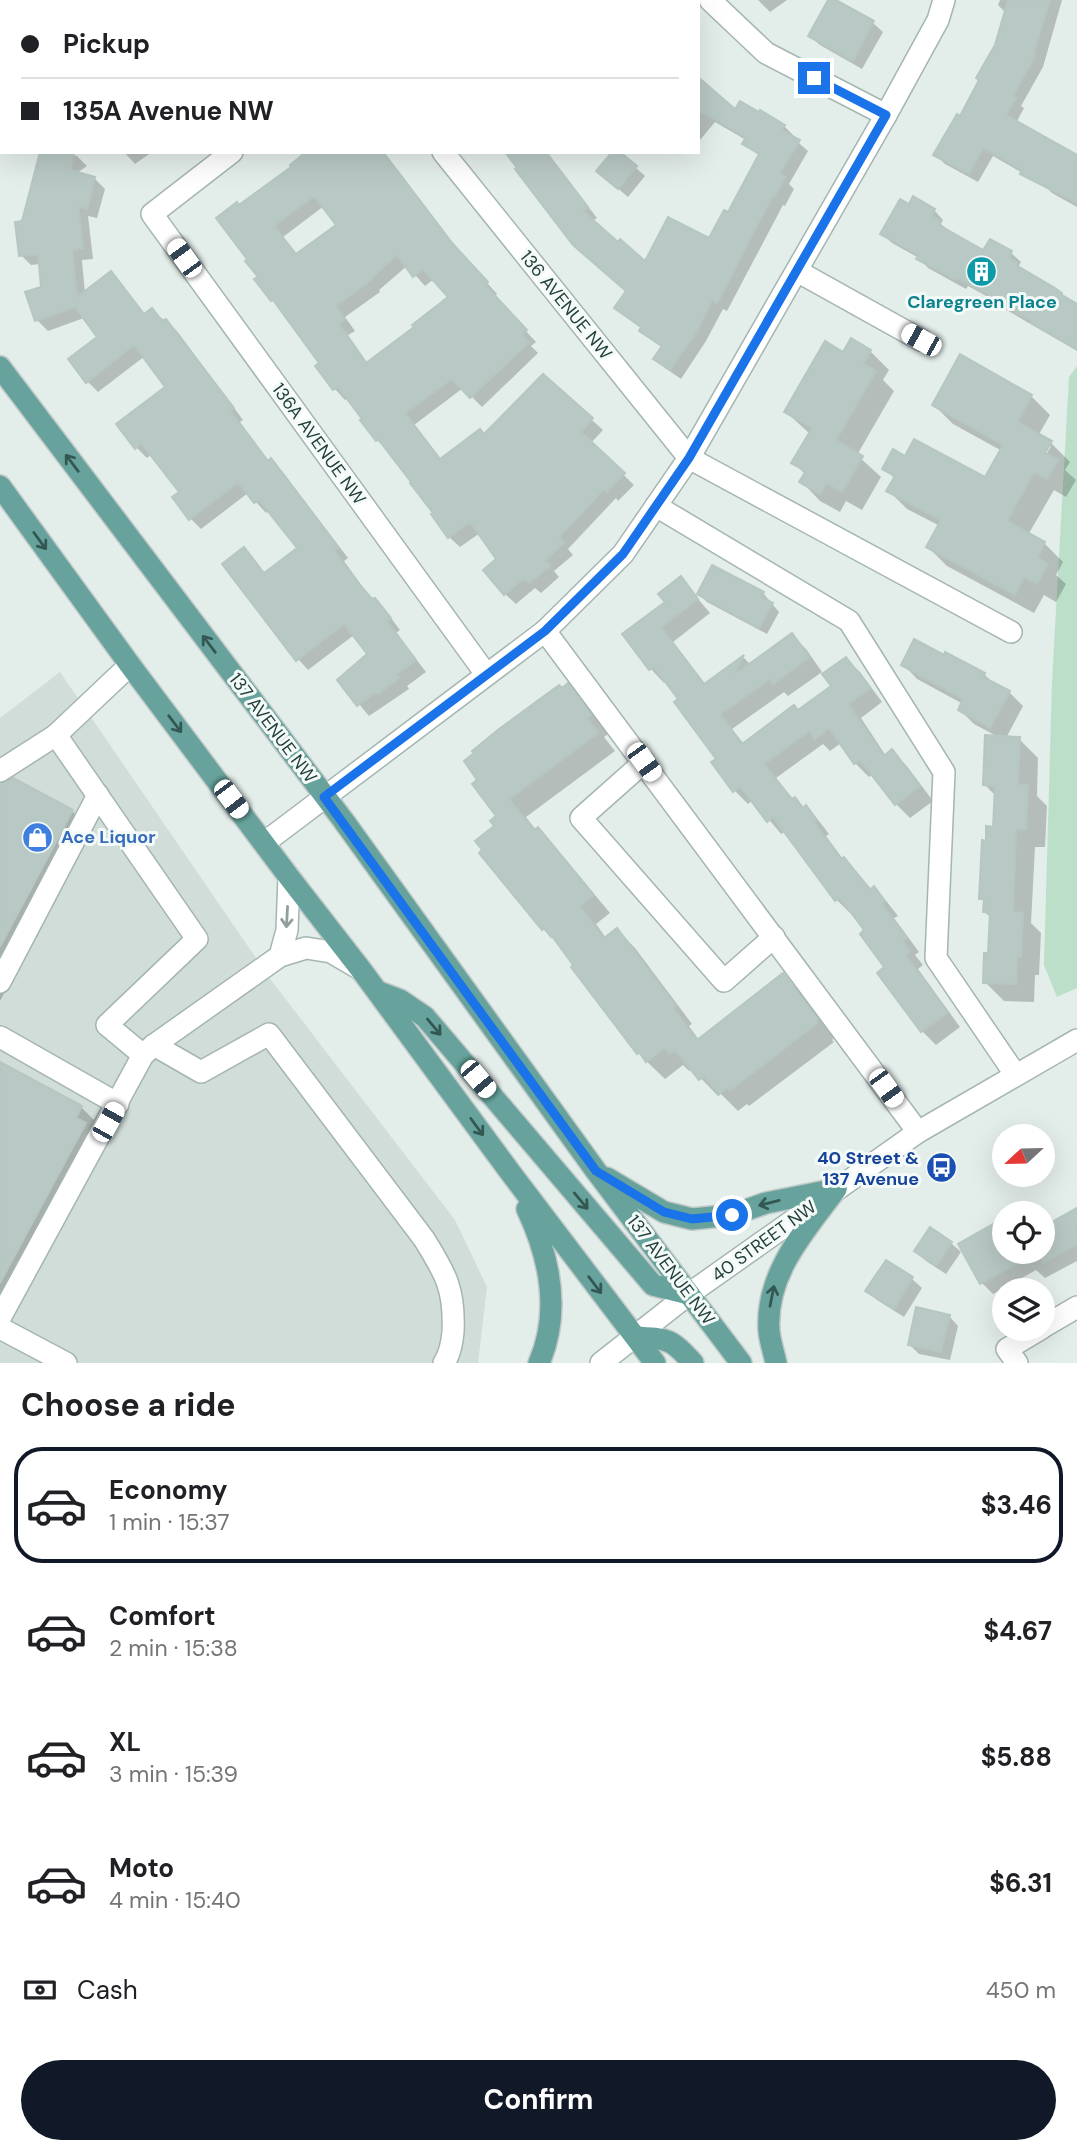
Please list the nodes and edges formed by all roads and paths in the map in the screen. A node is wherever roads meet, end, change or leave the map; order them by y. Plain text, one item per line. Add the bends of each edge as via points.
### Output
1 (710, 0) edge
2 (944, 0) edge
3 (886, 115) junction
4 (229, 154) edge
5 (445, 154) edge
6 (797, 271) junction
7 (921, 340) dead end
8 (0, 367) edge
9 (689, 458) junction
10 (0, 486) edge
11 (656, 506) junction
12 (545, 631) junction
13 (1011, 632) dead end
14 (130, 665) junction
15 (486, 674) junction
16 (56, 735) junction
17 (644, 762) junction
18 (0, 771) edge
19 (98, 796) junction
20 (324, 797) junction
21 (264, 843) junction
22 (289, 877) junction
23 (774, 937) junction
24 (279, 956) junction
25 (362, 971) junction
26 (0, 982) edge
27 (377, 991) junction
28 (0, 1037) edge
29 (1077, 1040) edge
30 (149, 1050) junction
31 (1014, 1074) junction
32 (118, 1104) junction
33 (918, 1132) junction
34 (596, 1171) junction
35 (510, 1172) junction
36 (836, 1189) junction
37 (689, 1294) junction
38 (1077, 1307) edge
39 (0, 1318) edge
40 (1055, 1320) edge
41 (0, 1328) edge
42 (636, 1337) junction
43 (1028, 1341) edge
44 (1012, 1356) edge
45 (66, 1363) edge
46 (444, 1363) edge
47 (540, 1363) edge
48 (601, 1363) edge
49 (655, 1363) edge
50 (693, 1363) edge
51 (741, 1363) edge
52 (776, 1363) edge

1 - 3 street via 766,53
2 - 3 street via 938,20
3 - 6 street
4 - 15 street, 136A AVENUE NW via 152,214
5 - 9 street, 136 AVENUE NW
6 - 7 street
6 - 9 street
20 -> 8 main road, 137 AVENUE NW
9 - 11 street
9 - 13 street
10 -> 14 main road
11 - 12 street via 623,554
11 - 31 street via 849,621 915,725 944,772 936,958
12 - 15 street
12 - 17 street
14 - 16 street
14 -> 21 main road
15 - 20 street
16 - 18 street
16 - 19 street
17 - 23 street
17 - 23 street via 581,818 724,981
19 - 26 street
19 - 30 street via 197,939 107,1025
20 - 21 street
20 - 34 main road, 137 AVENUE NW
21 - 22 main road
22 -> 24 street via 287,930
22 - 25 main road
23 - 33 street
24 - 25 street via 306,948 331,952
24 - 30 street
25 - 27 main road
27 -> 35 main road
27 -> 37 main road via 425,1017 653,1285
28 - 32 street
29 - 31 street, 40 STREET NW
30 - 32 street
30 - 46 street via 201,1072 270,1034 442,1267 454,1313 453,1338
31 - 33 street, 40 STREET NW
32 - 39 street
33 - 36 street, 40 STREET NW
36 -> 34 main road via 732,1215 692,1219 664,1212
34 - 37 main road, 137 AVENUE NW
35 -> 42 main road
35 - 47 main road via 540,1237 549,1281 551,1325
36 - 37 street, 40 STREET NW
52 -> 36 main road via 769,1333 774,1287 786,1257
37 - 42 street, 40 STREET NW
37 - 51 main road, 137 AVENUE NW
38 - 40 street
41 - 45 street
42 - 48 street, 40 STREET NW
42 - 49 main road
42 - 50 main road via 666,1339
43 - 44 street

